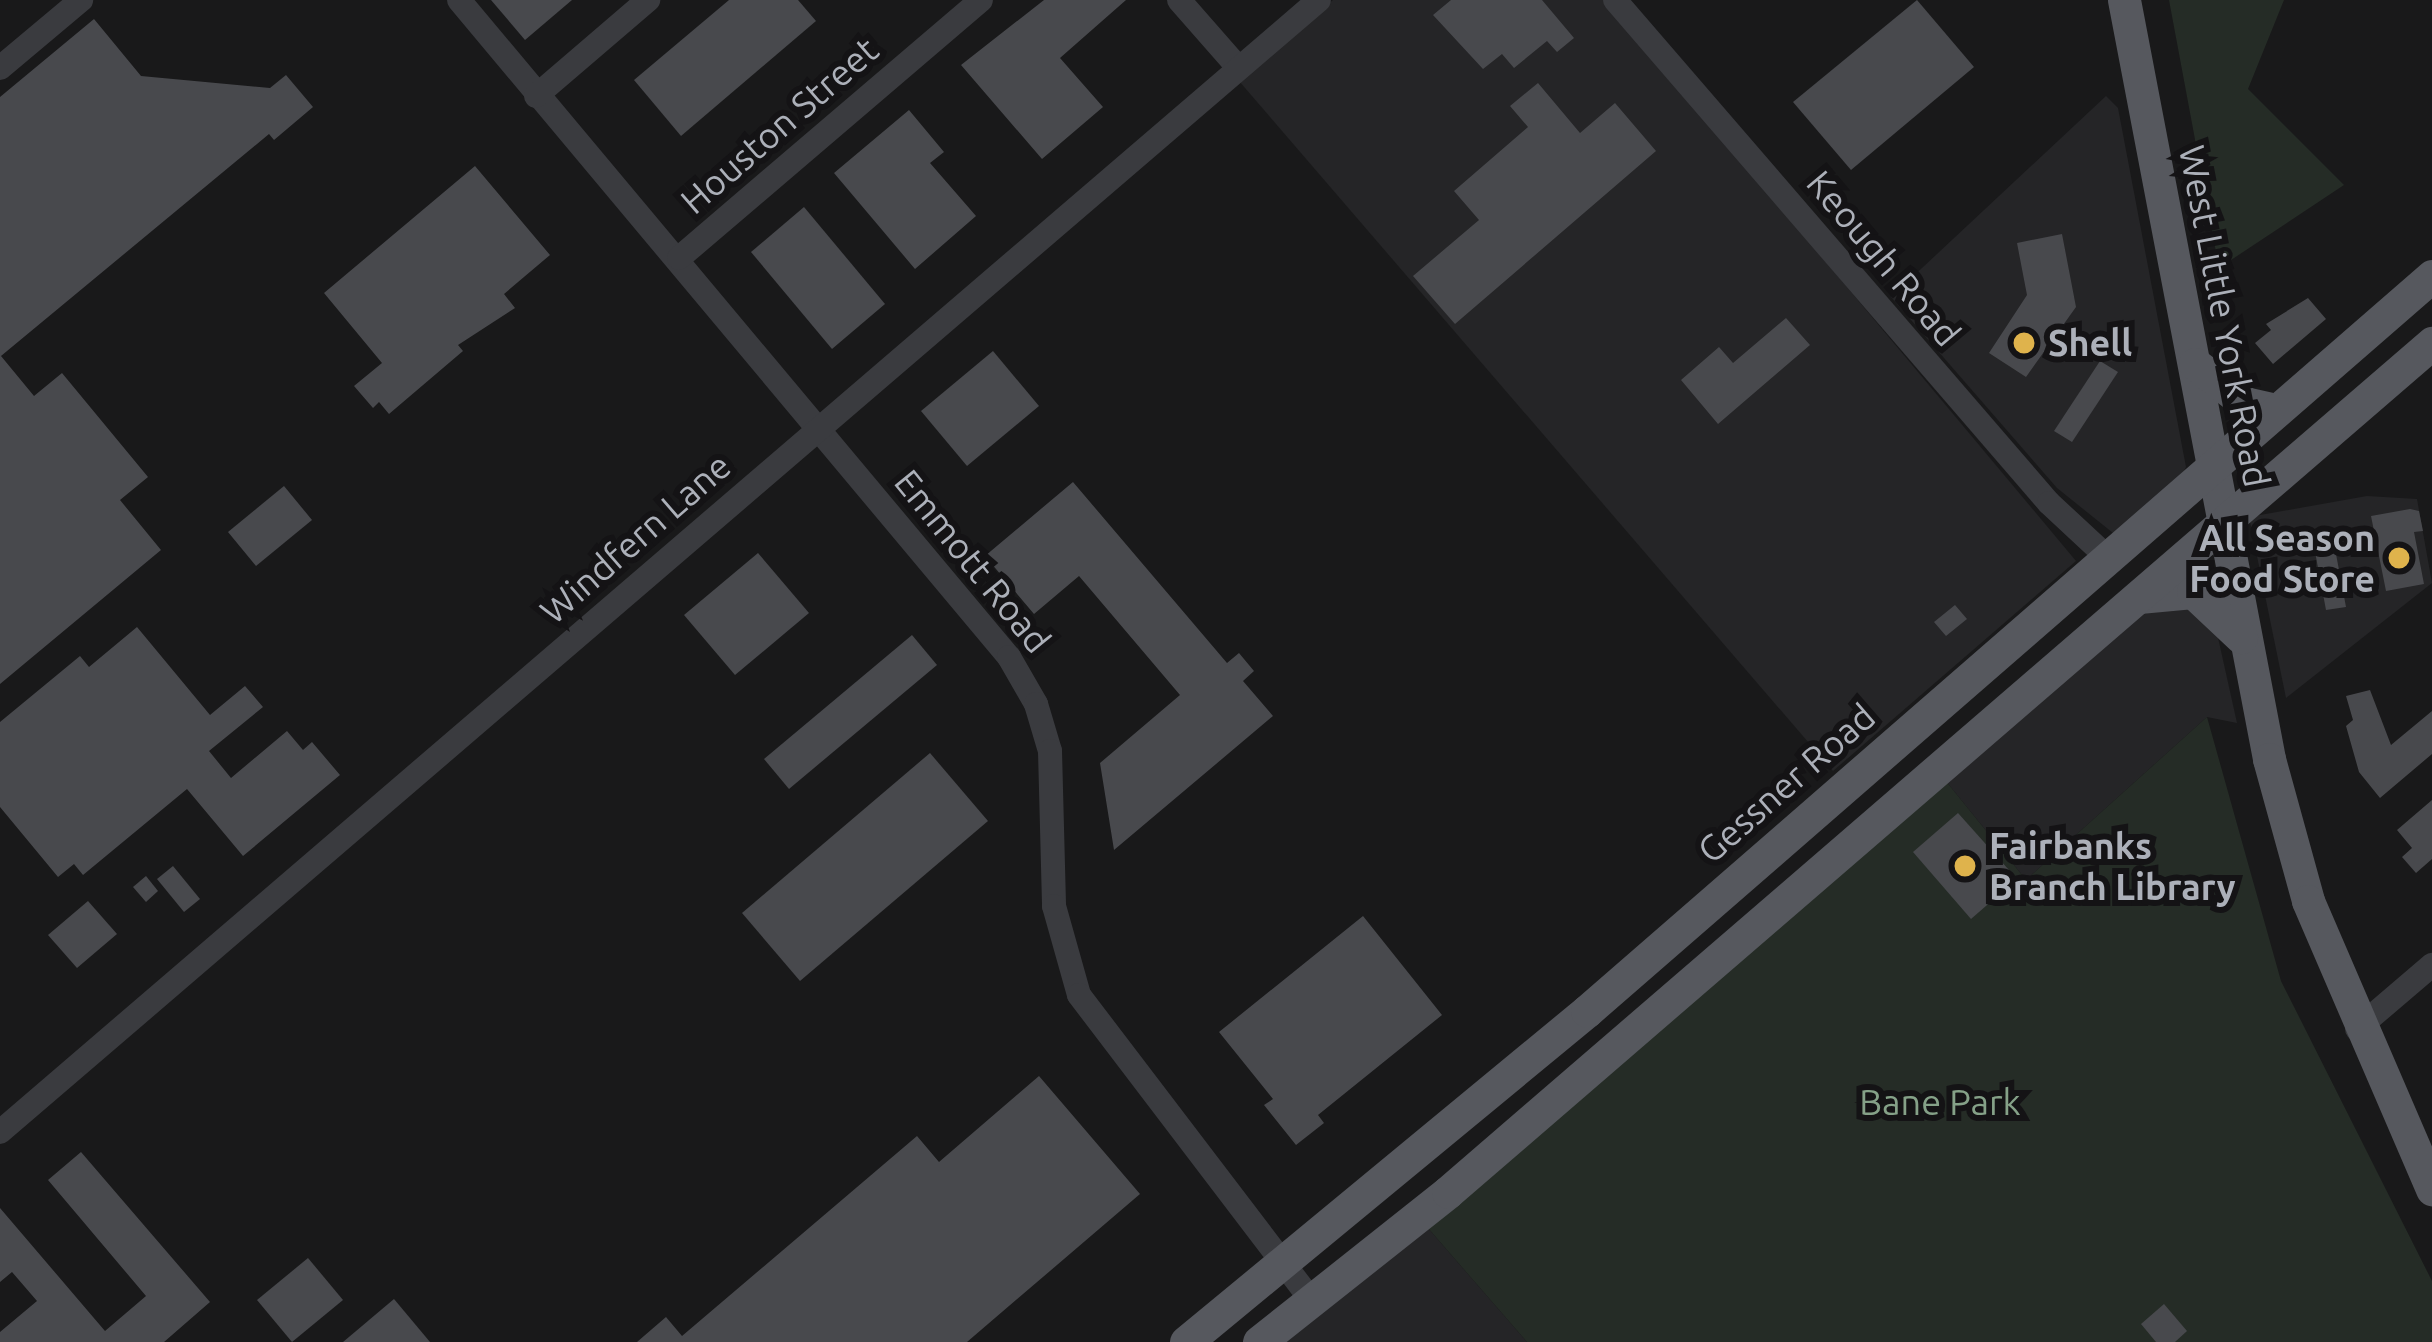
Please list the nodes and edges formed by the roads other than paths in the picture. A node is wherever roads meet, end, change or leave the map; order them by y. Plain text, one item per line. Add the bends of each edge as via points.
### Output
1 (81, 0) edge
2 (458, 0) edge
3 (648, 0) edge
4 (981, 0) edge
5 (1179, 0) edge
6 (1318, 0) edge
7 (1615, 0) edge
8 (2124, 0) edge
9 (1236, 64) junction
10 (0, 68) edge
11 (536, 96) junction
12 (679, 258) junction
13 (2432, 276) edge
14 (2432, 343) edge
15 (2195, 364) junction
16 (2276, 410) junction
17 (819, 427) junction
18 (2213, 464) junction
19 (2224, 519) junction
20 (2106, 556) junction
21 (2138, 598) junction
22 (2243, 640) junction
23 (1873, 757) junction
24 (1906, 796) junction
25 (2432, 965) edge
26 (1587, 1011) junction
27 (2357, 1029) junction
28 (1618, 1046) junction
29 (0, 1132) edge
30 (1418, 1154) junction
31 (2432, 1189) edge
32 (1448, 1192) junction
33 (1281, 1262) junction
34 (1311, 1299) junction
35 (1186, 1342) edge
36 (1259, 1342) edge

1 - 10 street
2 - 11 street, Emmott Road
3 - 11 street
4 - 12 street, Houston Street
5 - 9 street
6 - 9 street, Windfern Lane
7 - 20 street, Keough Road via 2049,503
8 - 15 main road, West Little York Road
9 - 17 street, Windfern Lane
11 - 12 street, Emmott Road
12 - 17 street, Emmott Road
13 - 16 main road, Gessner Road
14 - 19 main road
15 - 16 main road via 2246,403
15 - 18 main road, West Little York Road
16 - 18 main road, Gessner Road
17 - 29 street, Windfern Lane
17 - 33 street, Emmott Road via 1025,682 1050,752 1054,906 1079,995
18 - 19 main road, West Little York Road
18 - 20 main road, Gessner Road
19 - 21 main road
19 - 22 main road, West Little York Road
20 - 23 main road, Gessner Road
21 - 22 main road via 2192,592
21 - 24 main road
22 - 27 main road, West Little York Road via 2308,901
23 - 24 main road
23 - 26 main road, Gessner Road
24 - 28 main road
25 - 27 street
26 - 28 main road
26 - 30 main road, Gessner Road
27 - 31 main road, West Little York Road
28 - 32 main road
30 - 32 main road
30 - 33 main road, Gessner Road
32 - 34 main road
33 - 34 street, Emmott Road
33 - 35 main road, Gessner Road
34 - 36 main road

